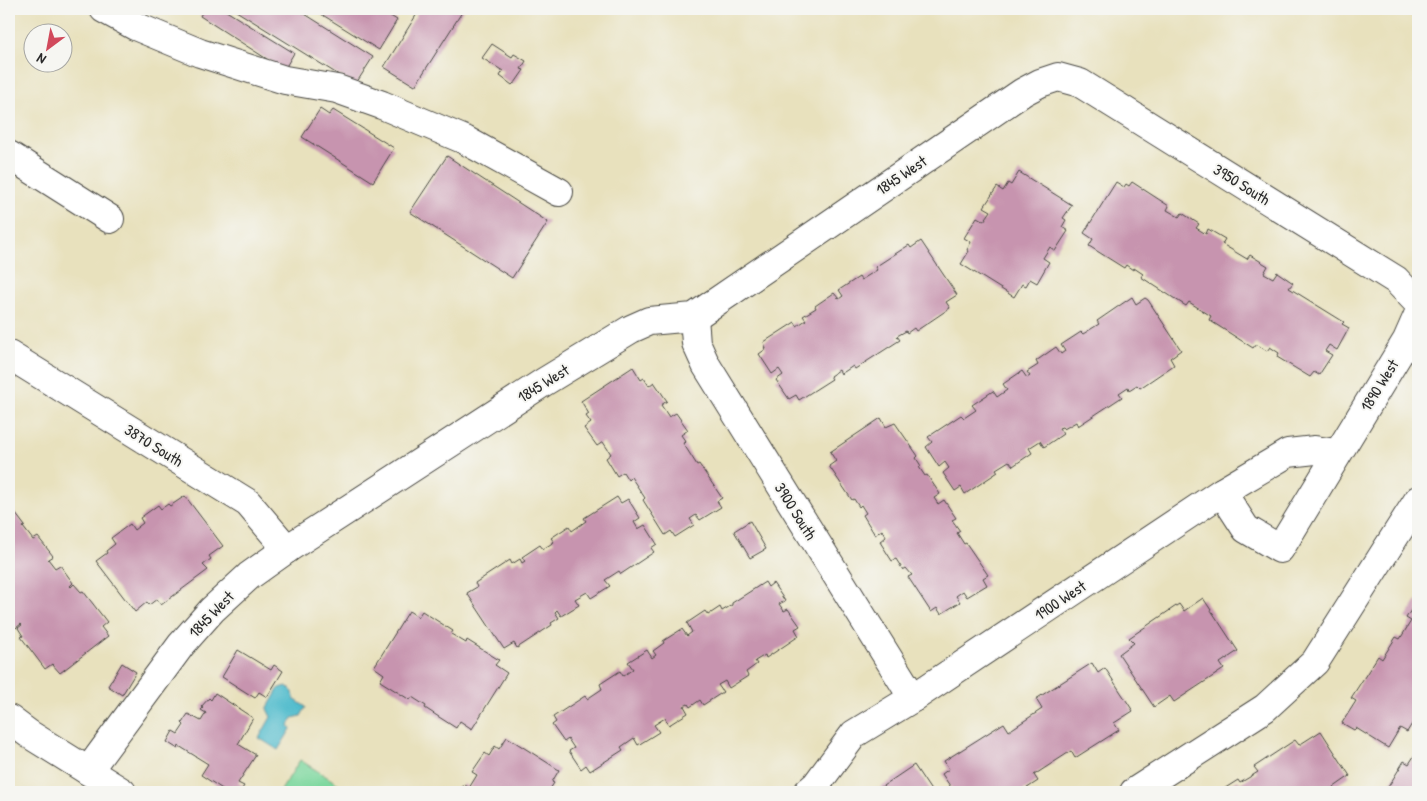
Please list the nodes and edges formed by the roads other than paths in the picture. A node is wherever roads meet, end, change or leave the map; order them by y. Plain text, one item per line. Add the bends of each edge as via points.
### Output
1 (104, 9) edge
2 (1058, 77) joint
3 (9, 155) edge
4 (559, 192) dead end
5 (110, 219) dead end
6 (1418, 303) edge
7 (1418, 315) edge
8 (694, 318) junction
9 (9, 355) edge
10 (1337, 453) junction
11 (1222, 492) junction
12 (1418, 500) edge
13 (287, 549) junction
14 (913, 698) junction
15 (9, 719) edge
16 (88, 771) junction
17 (122, 792) edge
18 (808, 792) edge
19 (1134, 792) edge

1 - 4 street via 135,26 200,53 285,80 337,89 382,106 465,140
2 - 6 street, 3950 South via 1080,82 1396,280
2 - 8 street, 1845 West via 1023,92
3 - 5 street
7 - 10 street, 1890 West via 1407,340
8 - 13 street, 1845 West via 649,321 631,329
8 - 14 street, 3900 South via 696,343 706,365
9 - 13 street, 3870 South via 248,503
10 - 11 street, 1900 West via 1315,450 1288,453
10 - 11 street, 1890 West via 1280,549 1246,529
11 - 14 street, 1900 West
12 - 19 street via 1316,662 1265,708
13 - 16 street, 1845 West via 249,576 212,610 176,652
14 - 18 street, 1900 West via 854,734
15 - 16 street
16 - 17 street

